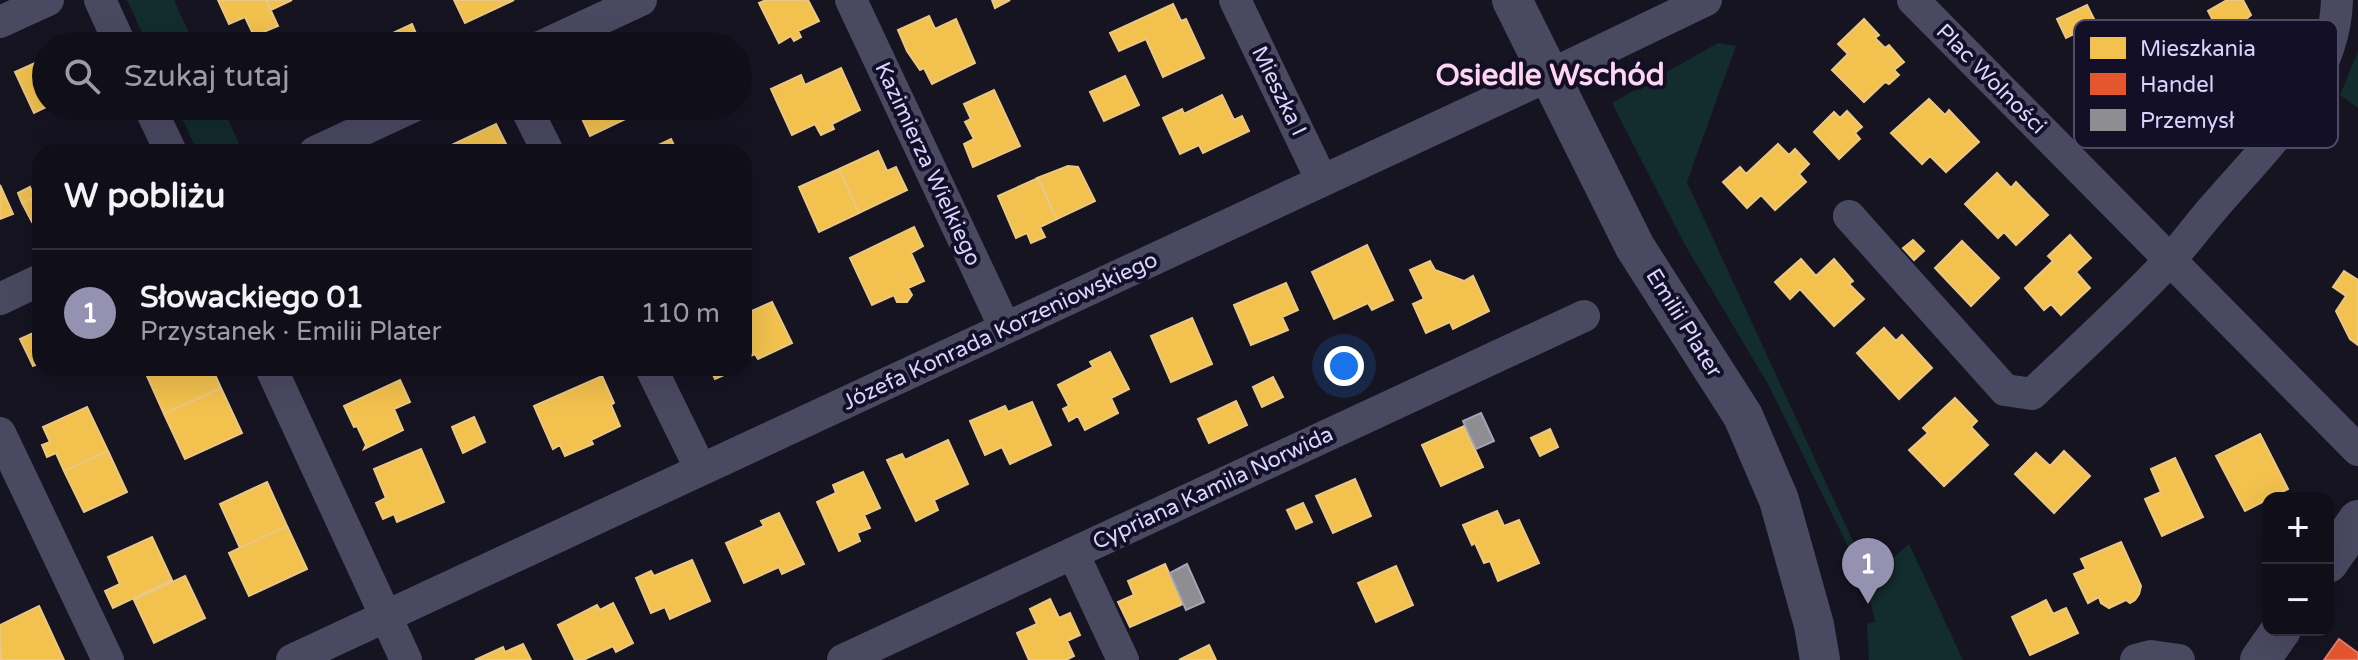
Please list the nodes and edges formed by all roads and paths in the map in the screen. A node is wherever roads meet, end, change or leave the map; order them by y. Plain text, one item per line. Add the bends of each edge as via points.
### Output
1 (48, 0) edge
2 (100, 0) edge
3 (641, 0) edge
4 (851, 0) edge
5 (1235, 0) edge
6 (1512, 0) edge
7 (1706, 0) edge
8 (1913, 0) edge
9 (2337, 0) edge
10 (2335, 20) edge
11 (0, 22) edge
12 (115, 32) edge
13 (572, 32) edge
14 (1550, 75) junction
15 (156, 120) edge
16 (384, 120) edge
17 (532, 120) edge
18 (167, 144) edge
19 (332, 144) edge
20 (544, 144) edge
21 (2266, 148) edge
22 (1322, 181) junction
23 (1849, 216) dead end
24 (2169, 261) junction
25 (32, 284) edge
26 (0, 299) edge
27 (1584, 316) dead end
28 (1005, 328) junction
29 (275, 376) edge
30 (655, 376) edge
31 (0, 433) edge
32 (2358, 450) edge
33 (701, 470) junction
34 (2358, 520) edge
35 (1073, 553) junction
36 (2334, 554) edge
37 (386, 617) junction
38 (2277, 636) edge
39 (108, 660) edge
40 (292, 660) edge
41 (406, 660) edge
42 (843, 660) edge
43 (1123, 660) edge
44 (1820, 660) edge
45 (2136, 660) edge
46 (2179, 660) edge
47 (2260, 660) edge

1 - 11 street
2 - 12 street
3 - 13 street
4 - 28 street, Kazimierza Wielkiego
5 - 22 street, Mieszka I
6 - 14 street, Emilii Plater
7 - 14 street, Józefa Konrada Korzeniowskiego
8 - 24 street, Plac Wolności
9 - 10 street
14 - 22 street, Józefa Konrada Korzeniowskiego
14 - 44 street, Emilii Plater via 1635,247 1743,416 1779,500
15 - 18 street
16 - 19 street
17 - 20 street
21 - 24 street
22 - 28 street, Józefa Konrada Korzeniowskiego
23 - 24 street via 2005,390 2032,394
24 - 32 street, Plac Wolności
25 - 26 street
27 - 35 street, Cypriana Kamila Norwida
28 - 33 street, Józefa Konrada Korzeniowskiego
29 - 37 street
30 - 33 street
31 - 39 street
33 - 37 street, Józefa Konrada Korzeniowskiego
34 - 36 street
35 - 42 street, Cypriana Kamila Norwida
35 - 43 street
37 - 40 street, Józefa Konrada Korzeniowskiego
37 - 41 street
38 - 47 street
45 - 46 street

